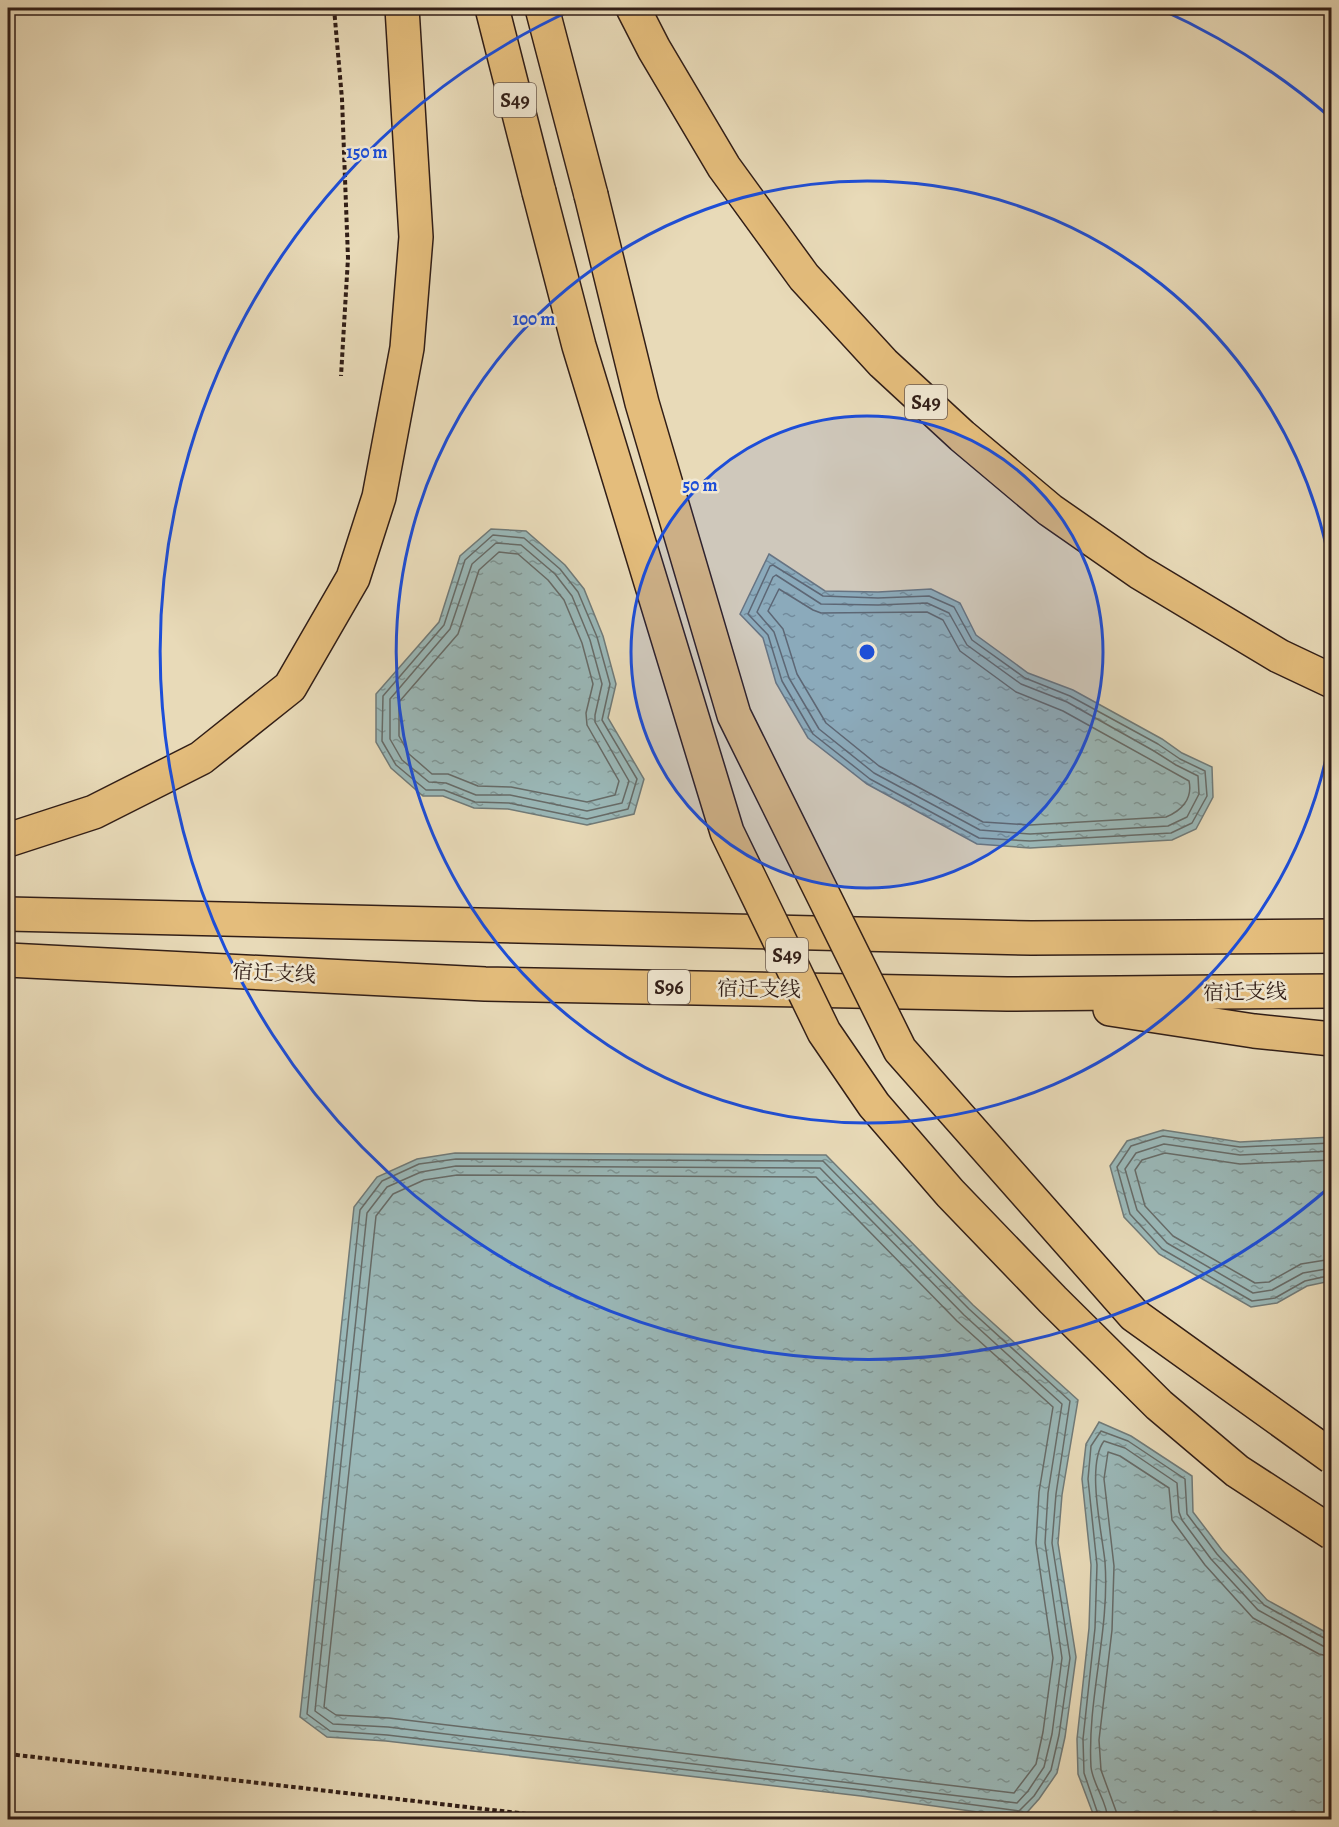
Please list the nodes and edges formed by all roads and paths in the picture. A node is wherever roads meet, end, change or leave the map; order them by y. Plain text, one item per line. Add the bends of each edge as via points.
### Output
1 (334, 8) edge
2 (402, 8) edge
3 (492, 8) edge
4 (542, 8) edge
5 (633, 8) edge
6 (341, 376) dead end
7 (1332, 681) edge
8 (8, 840) edge
9 (8, 914) edge
10 (1332, 936) edge
11 (8, 960) edge
12 (1332, 991) edge
13 (1007, 994) junction
14 (1332, 1039) edge
15 (1332, 1456) edge
16 (1332, 1533) edge
17 (8, 1754) edge
18 (524, 1813) junction
19 (524, 1820) edge
20 (579, 1820) edge

1 - 6 path via 348,258
2 - 8 highway via 416,237 407,348 379,497 353,578 290,687 201,759 94,812
3 - 16 highway, S49, bridge via 579,346 727,832 824,1032 874,1105 950,1193 1151,1397 1237,1471
4 - 15 highway, bridge via 642,403 734,715 900,1050 1134,1315
5 - 7 highway, S49 via 724,167 804,277 883,363 1050,510 1139,572 1278,656
9 - 10 highway via 1031,938
11 - 13 highway, 宿迁支线 / S96 via 485,984
12 - 13 highway, 宿迁支线 / S96
13 - 14 highway
17 - 18 path
18 - 19 path
18 - 20 path

